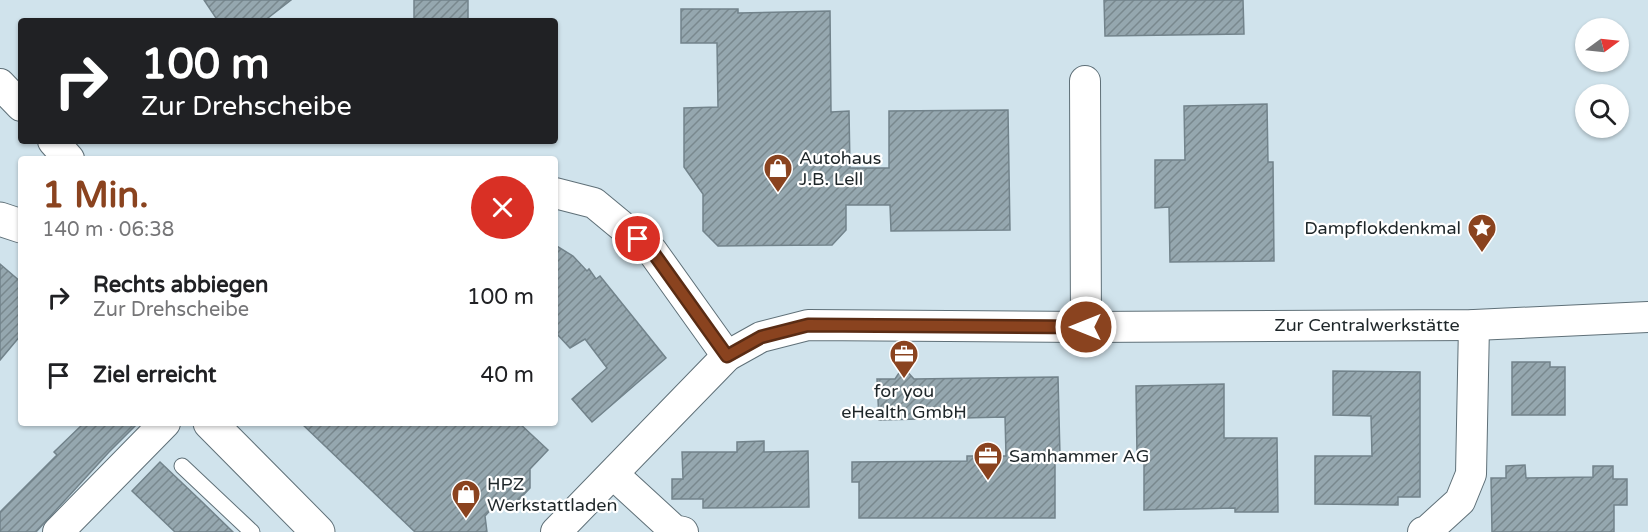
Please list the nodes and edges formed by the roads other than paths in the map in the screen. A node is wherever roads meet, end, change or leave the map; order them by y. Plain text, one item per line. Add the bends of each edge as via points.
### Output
1 (1085, 81) dead end
2 (0, 84) edge
3 (18, 103) edge
4 (56, 144) edge
5 (66, 156) edge
6 (558, 194) edge
7 (0, 219) edge
8 (18, 225) edge
9 (1648, 317) edge
10 (1474, 325) junction
11 (1086, 327) junction
12 (727, 356) junction
13 (162, 426) edge
14 (213, 426) edge
15 (182, 466) dead end
16 (613, 474) junction
17 (58, 532) edge
18 (252, 532) edge
19 (318, 532) edge
20 (556, 532) edge
21 (683, 532) edge
22 (1423, 532) edge

1 - 11 street
2 - 3 street
4 - 5 street
6 - 12 street via 594,203 652,251
7 - 8 main road
9 - 10 street, Zur Centralwerkstätte
10 - 11 street, Zur Centralwerkstätte
10 - 22 street via 1470,474 1460,501
11 - 12 street, Zur Centralwerkstätte via 808,325 761,337
12 - 16 street, Zur Centralwerkstätte
13 - 17 street
14 - 19 main road
15 - 18 lane
16 - 20 street, Zur Centralwerkstätte
16 - 21 street via 674,530

